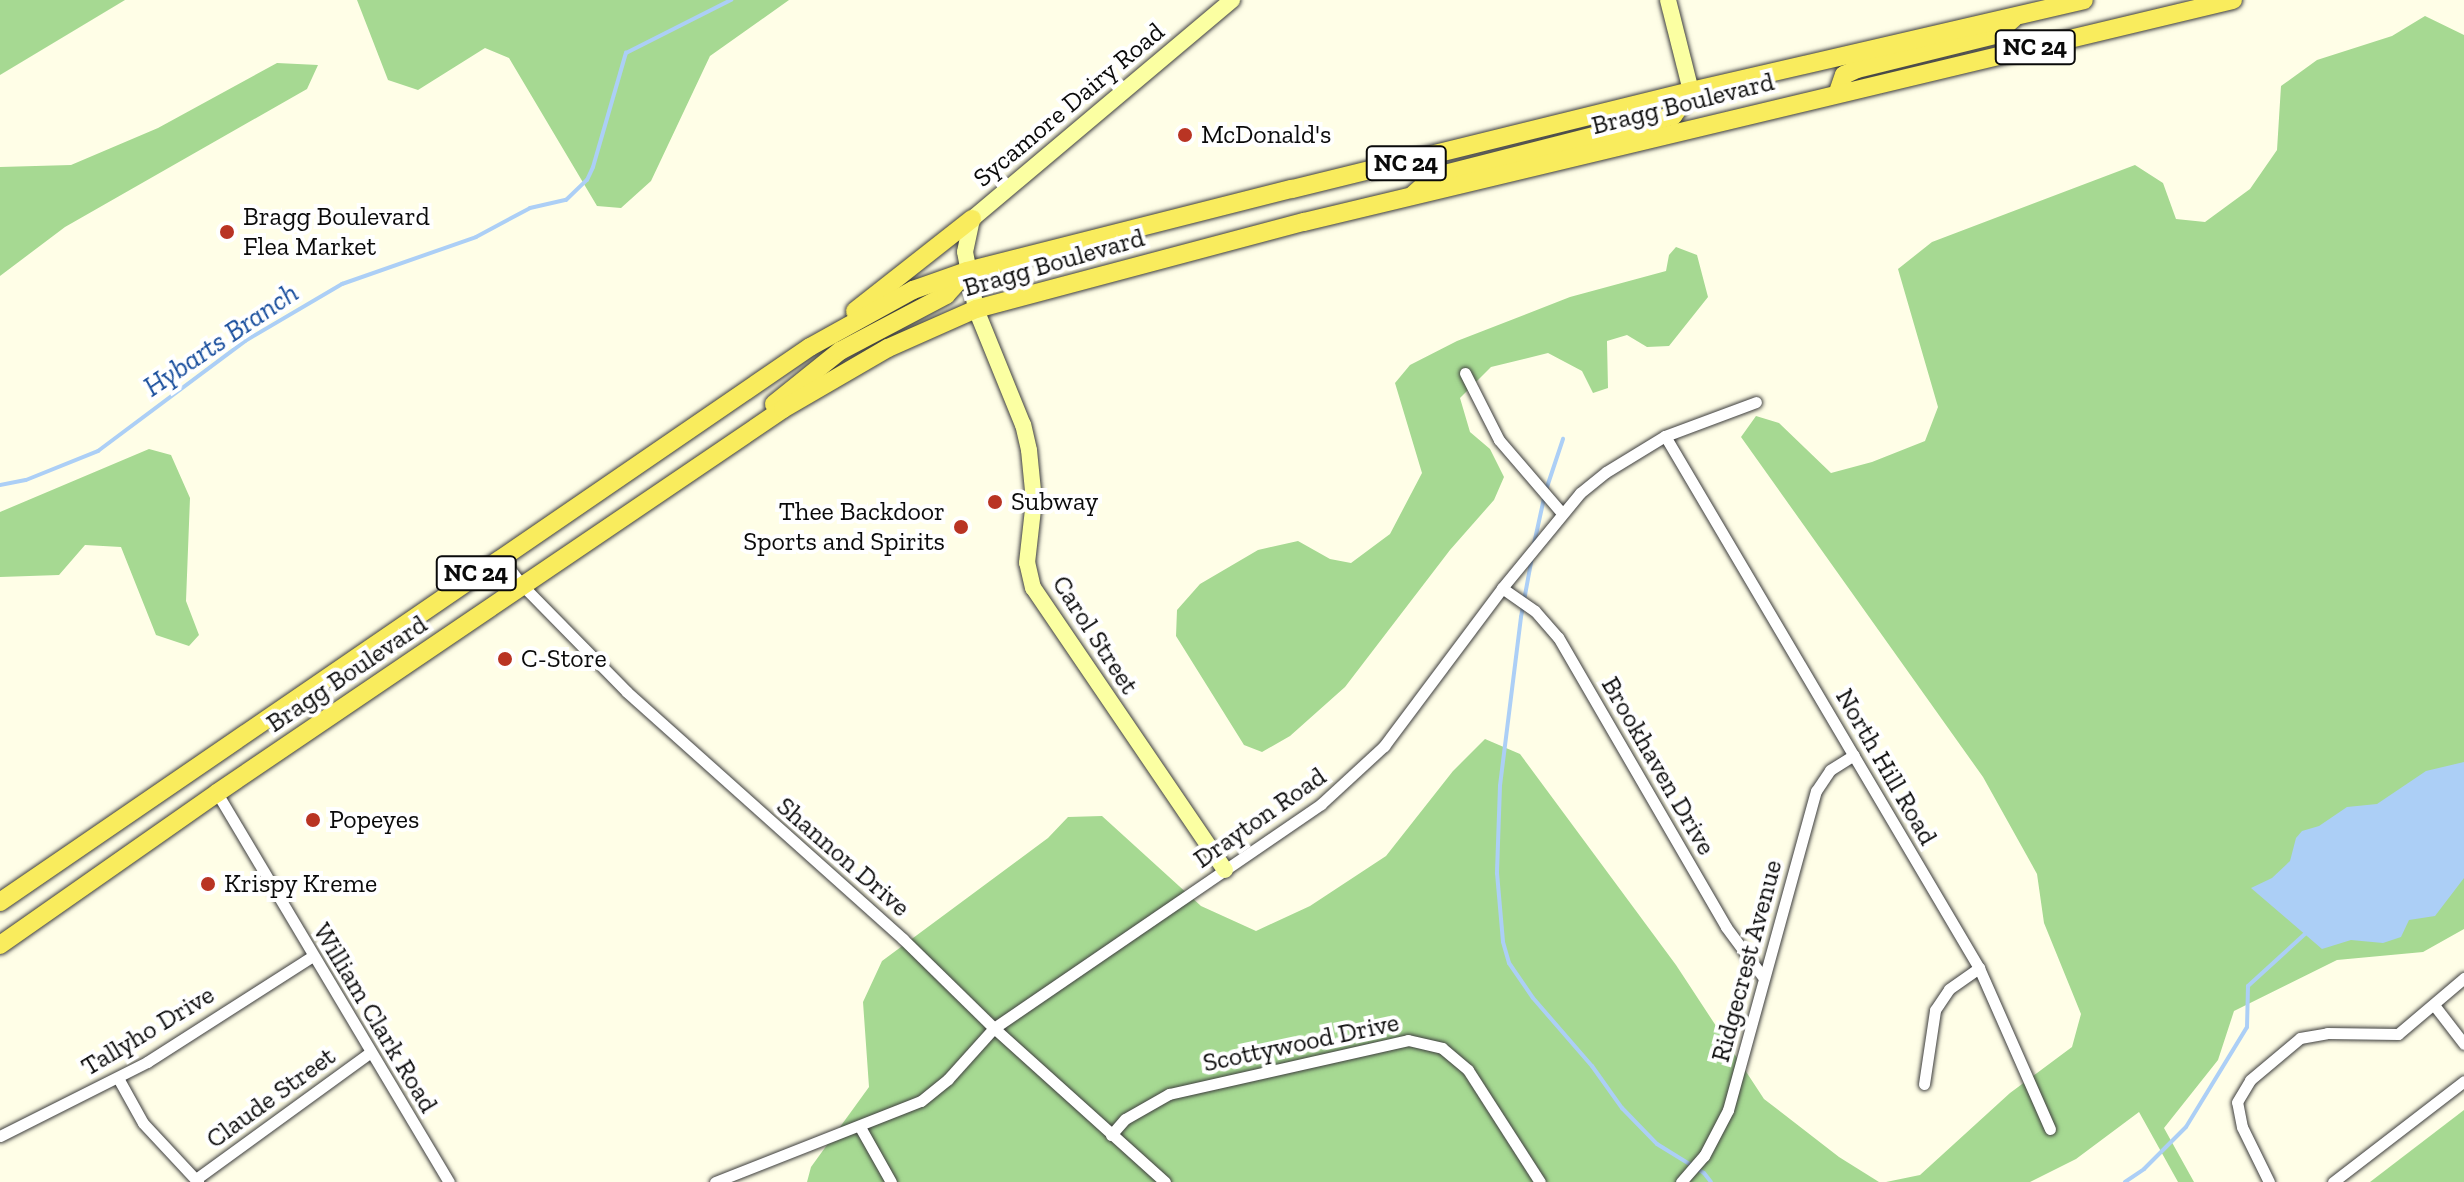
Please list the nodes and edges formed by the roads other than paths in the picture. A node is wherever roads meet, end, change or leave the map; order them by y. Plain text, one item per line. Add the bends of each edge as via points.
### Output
1 (1232, 0) edge
2 (1668, 0) edge
3 (2084, 0) edge
4 (2233, 0) edge
5 (2016, 16) junction
6 (1691, 91) junction
7 (1838, 92) junction
8 (1411, 197) junction
9 (972, 219) junction
10 (967, 271) junction
11 (976, 309) junction
12 (810, 347) junction
13 (1465, 373) dead end
14 (1756, 402) dead end
15 (1665, 436) junction
16 (716, 453) junction
17 (1561, 512) junction
18 (500, 556) junction
19 (523, 586) junction
20 (1502, 588) junction
21 (1854, 755) junction
22 (217, 793) junction
23 (1225, 870) junction
24 (0, 902) edge
25 (0, 945) edge
26 (313, 956) junction
27 (1979, 968) junction
28 (1763, 977) junction
29 (2464, 978) edge
30 (2434, 1005) junction
31 (994, 1028) junction
32 (2464, 1044) edge
33 (371, 1052) junction
34 (118, 1078) junction
35 (2464, 1081) edge
36 (1924, 1084) dead end
37 (860, 1127) junction
38 (2050, 1129) dead end
39 (1111, 1135) junction
40 (0, 1136) edge
41 (197, 1181) edge
42 (449, 1182) edge
43 (715, 1182) edge
44 (891, 1182) edge
45 (1165, 1182) edge
46 (1540, 1182) edge
47 (1681, 1182) edge
48 (2269, 1182) edge
49 (2333, 1182) edge

1 - 9 street, Sycamore Dairy Road
2 - 6 street
3 - 5 main road, Bragg Boulevard / NC 24
4 - 7 main road, Bragg Boulevard / NC 24
5 - 6 main road, Bragg Boulevard / NC 24
5 - 7 main road via 1995,35 1857,69 1844,75
6 - 8 main road via 1673,116 1433,177
6 - 10 main road, Bragg Boulevard / NC 24
7 - 8 main road, Bragg Boulevard / NC 24
8 - 11 main road, Bragg Boulevard / NC 24
9 - 10 street, Sycamore Dairy Road via 966,238
9 - 12 main road
10 - 11 street, Sycamore Dairy Road
10 - 12 main road, Bragg Boulevard / NC 24 via 913,290
10 - 16 main road via 926,308 840,351
11 - 16 main road, Bragg Boulevard / NC 24 via 888,348
11 - 23 street, Carol Street via 1029,450 1034,501 1027,563 1033,588
12 - 18 main road, Bragg Boulevard / NC 24
13 - 17 street via 1499,440
14 - 15 street, Drayton Road
15 - 17 street, Drayton Road via 1606,472
15 - 21 street, North Hill Road
16 - 19 main road, Bragg Boulevard / NC 24
17 - 20 street, Drayton Road
18 - 19 street, Shannon Drive
18 - 24 main road, Bragg Boulevard / NC 24
19 - 22 main road, Bragg Boulevard / NC 24
19 - 31 street, Shannon Drive via 627,692 903,939
20 - 23 street, Drayton Road via 1367,765 1321,804
20 - 28 street, Brookhaven Drive via 1535,611 1558,637 1726,927
21 - 27 street, North Hill Road
21 - 28 street, Ridgecrest Avenue via 1830,770 1816,791
22 - 25 main road, Bragg Boulevard / NC 24
22 - 26 street, William Clark Road
23 - 31 street, Drayton Road
26 - 33 street, William Clark Road
26 - 34 street, Tallyho Drive
27 - 36 street via 1949,989 1935,1010
27 - 38 street, North Hill Road
28 - 47 street, Ridgecrest Avenue via 1728,1110 1704,1156
29 - 30 street
30 - 32 street
30 - 48 street via 2398,1034 2300,1038 2250,1080 2237,1102 2242,1127
31 - 37 street, Drayton Road via 935,1091
31 - 39 street, Shannon Drive
33 - 41 street, Claude Street
33 - 42 street, William Clark Road
34 - 40 street, Tallyho Drive
34 - 41 street via 143,1123
35 - 49 street
37 - 43 street, Drayton Road
37 - 44 street
39 - 45 street, Shannon Drive
39 - 46 street, Scottywood Drive via 1132,1114 1169,1094 1408,1040 1434,1044 1456,1057

